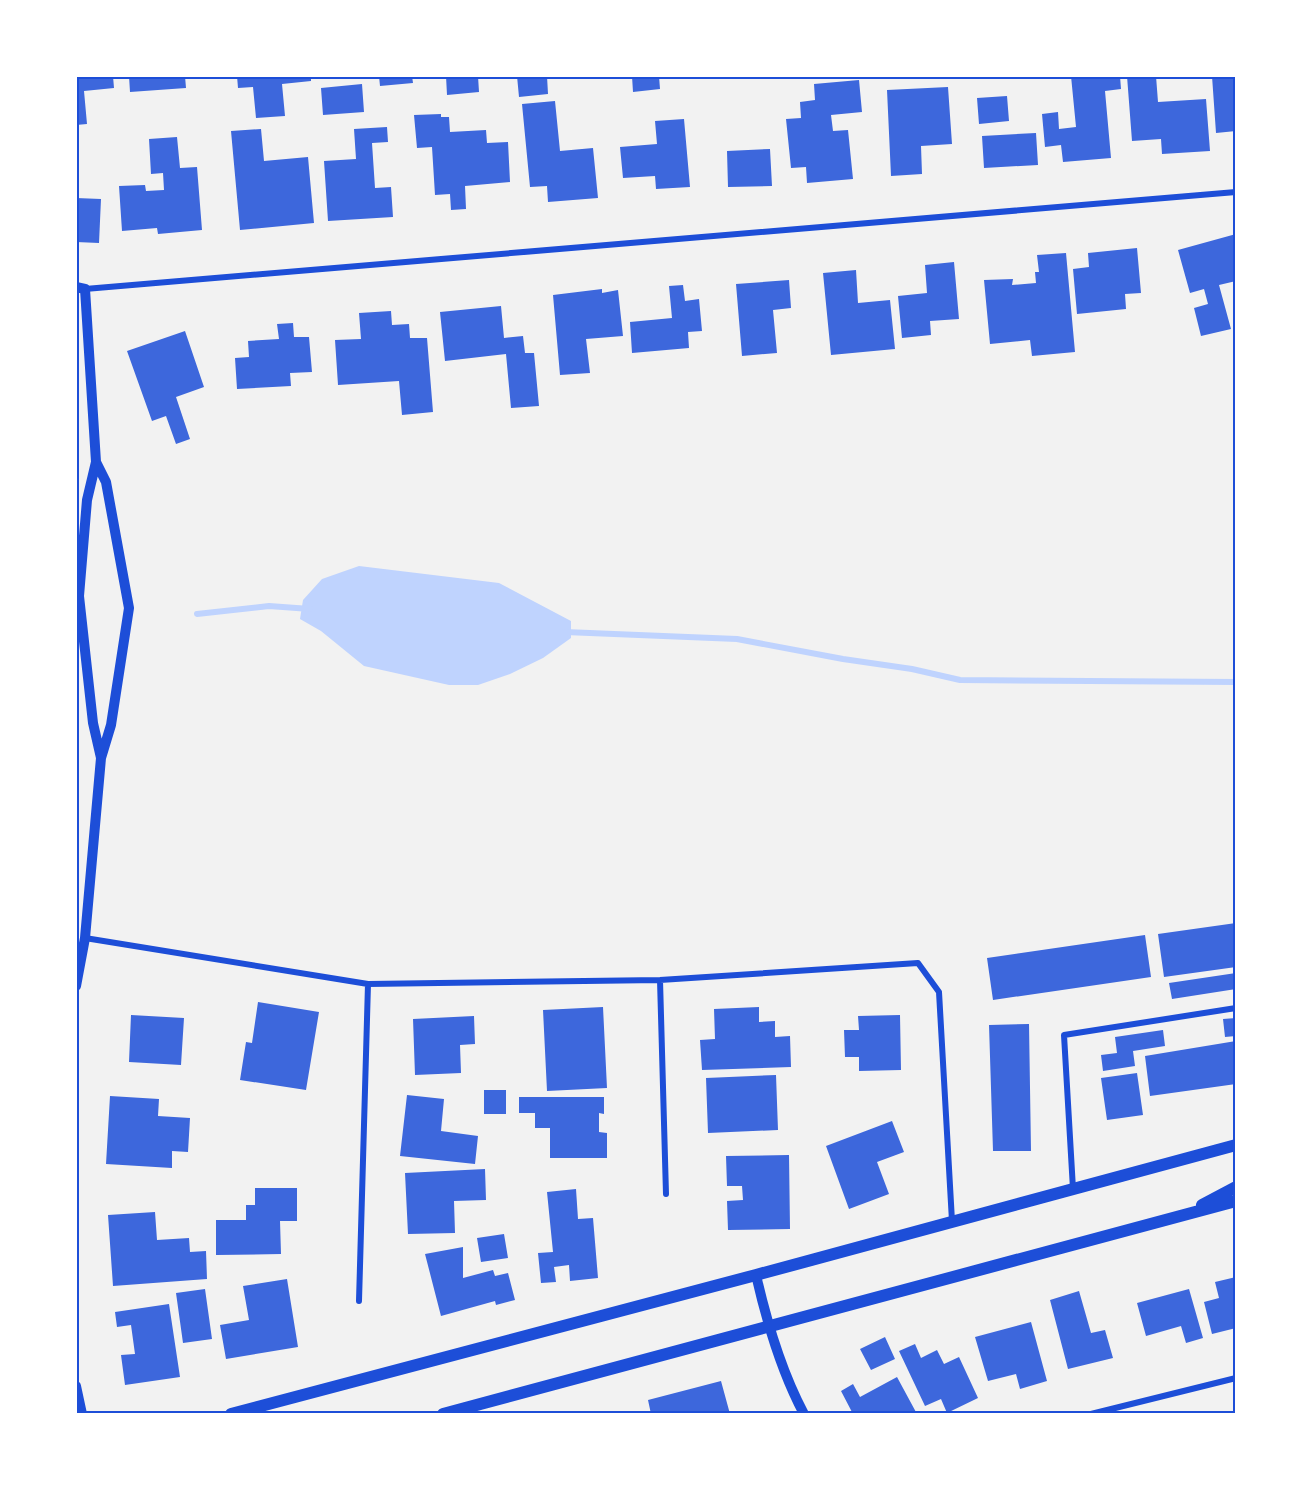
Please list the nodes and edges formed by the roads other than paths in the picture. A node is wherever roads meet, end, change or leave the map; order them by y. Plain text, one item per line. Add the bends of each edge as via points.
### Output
1 (1236, 192) edge
2 (81, 288) edge
3 (96, 462) junction
4 (101, 758) junction
5 (85, 938) junction
6 (660, 980) junction
7 (368, 984) junction
8 (76, 987) edge
9 (1236, 1008) edge
10 (1236, 1145) edge
11 (1236, 1187) edge
12 (1072, 1189) junction
13 (666, 1194) dead end
14 (1236, 1201) edge
15 (1185, 1214) junction
16 (952, 1221) junction
17 (756, 1275) junction
18 (359, 1300) dead end
19 (768, 1326) junction
20 (1236, 1378) edge
21 (76, 1386) edge
22 (82, 1413) edge
23 (231, 1413) edge
24 (443, 1413) edge
25 (804, 1413) edge
26 (1090, 1413) edge

1 - 2 street
2 - 3 street
3 - 4 street via 87,500 79,596 93,723
3 - 4 street via 106,482 129,608 111,725
4 - 5 street
5 - 7 street
5 - 8 street
6 - 7 street
6 - 13 street
6 - 16 street via 918,963 939,992
7 - 18 street
9 - 12 street via 1064,1035
10 - 12 main road
11 - 15 main road
12 - 16 main road
14 - 15 main road
15 - 19 main road
16 - 17 main road
17 - 19 street
17 - 23 main road
19 - 24 main road
19 - 25 street
20 - 26 street
21 - 22 street

